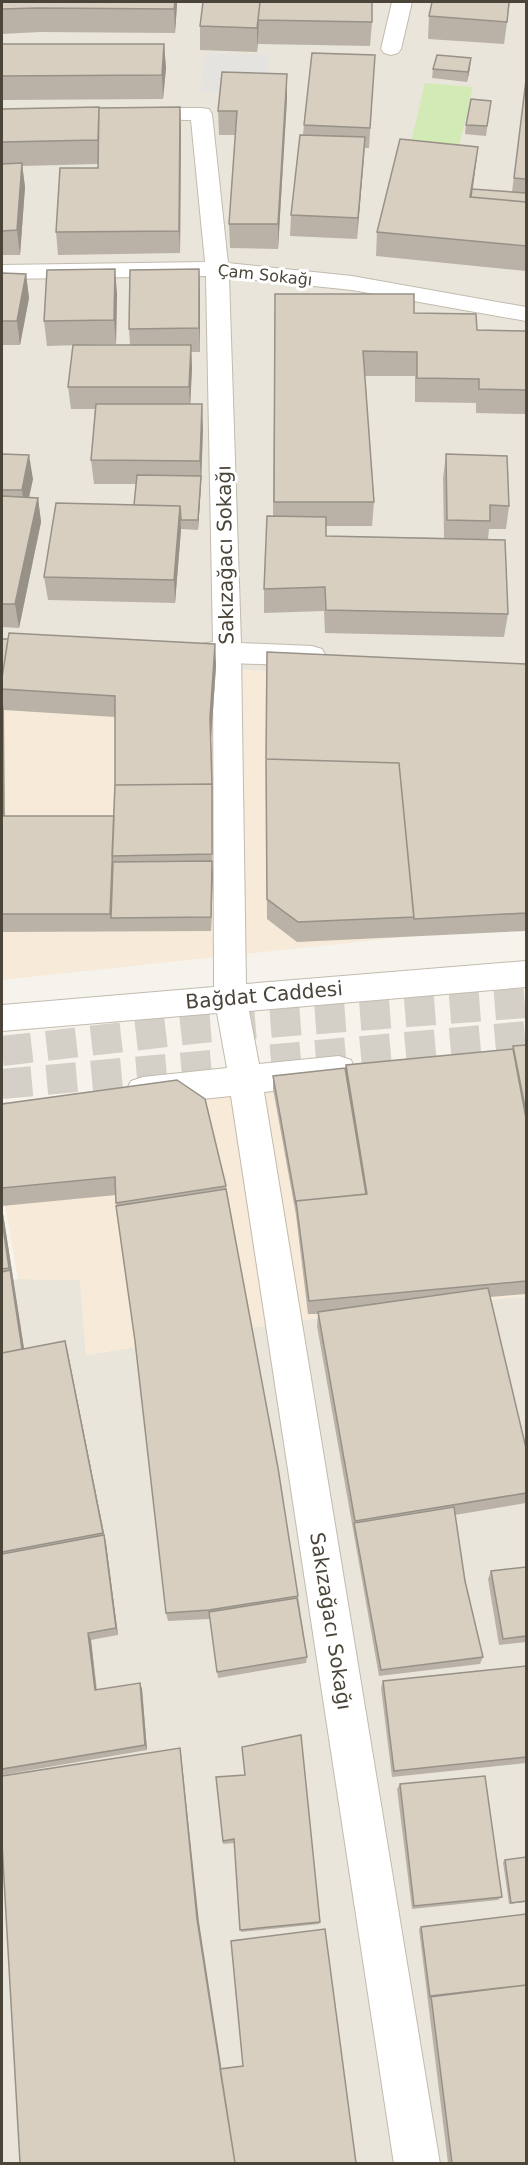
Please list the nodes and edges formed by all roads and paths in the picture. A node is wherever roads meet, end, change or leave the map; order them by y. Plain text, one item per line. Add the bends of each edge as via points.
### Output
1 (402, 2) edge
2 (391, 49) dead end
3 (119, 114) edge
4 (217, 269) junction
5 (2, 272) edge
6 (526, 314) edge
7 (179, 651) edge
8 (226, 653) junction
9 (342, 658) edge
10 (526, 974) edge
11 (230, 997) junction
12 (2, 1018) edge
13 (374, 1066) edge
14 (245, 1078) junction
15 (118, 1095) edge
16 (417, 2163) edge

1 - 2 street
3 - 4 street, Sakızağacı Sokağı via 201,114
4 - 5 street, Çam Sokağı
4 - 6 street, Çam Sokağı via 352,284
4 - 8 street, Sakızağacı Sokağı
7 - 8 street
8 - 9 street
8 - 11 street, Sakızağacı Sokağı
10 - 11 street, Bağdat Caddesi
11 - 12 street, Bağdat Caddesi
11 - 14 street, Sakızağacı Sokağı
13 - 14 street
14 - 15 street
14 - 16 street, Sakızağacı Sokağı

